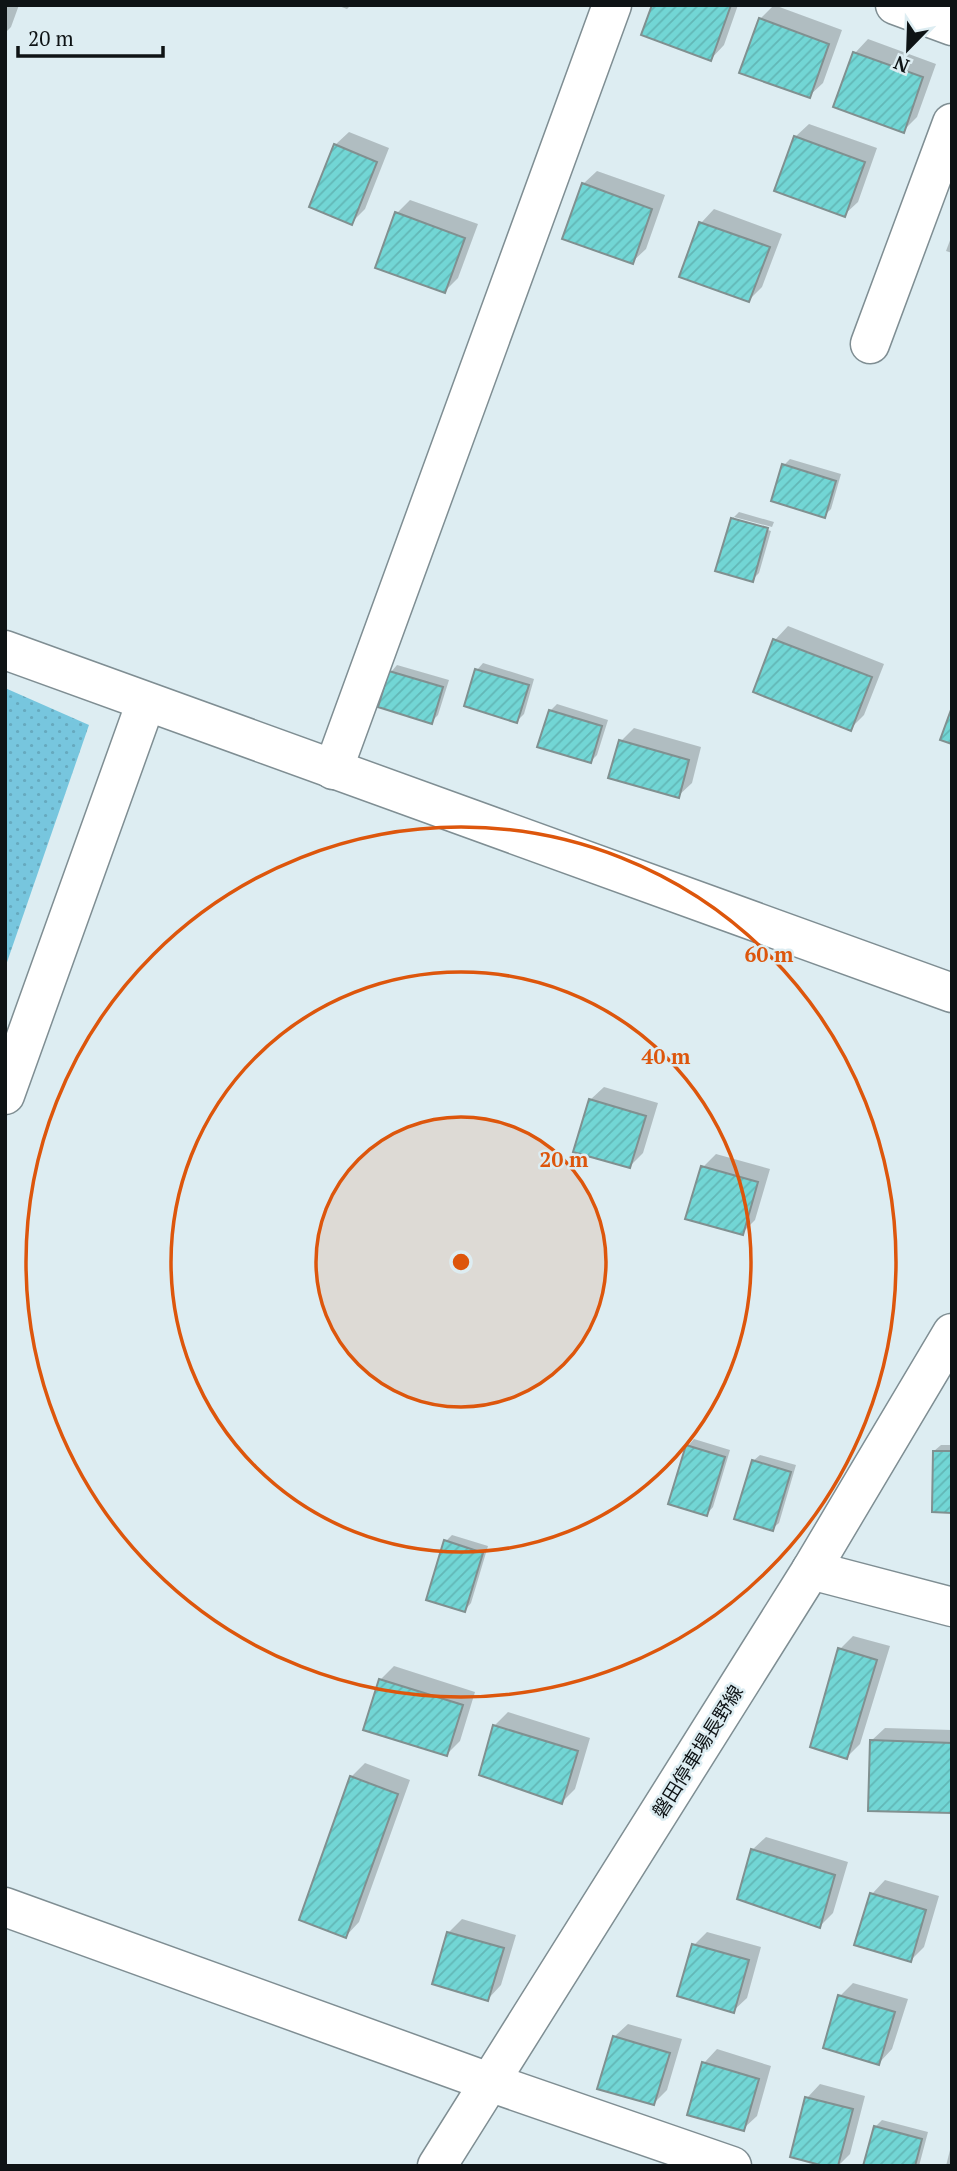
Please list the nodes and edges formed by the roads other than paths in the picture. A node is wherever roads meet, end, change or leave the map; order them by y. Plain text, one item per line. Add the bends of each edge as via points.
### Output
1 (612, 5) edge
2 (895, 5) edge
3 (952, 26) edge
4 (952, 123) edge
5 (870, 344) dead end
6 (5, 650) edge
7 (146, 702) junction
8 (333, 770) junction
9 (952, 993) edge
10 (5, 1095) edge
11 (952, 1333) edge
12 (811, 1570) junction
13 (952, 1607) edge
14 (5, 1907) edge
15 (489, 2082) junction
16 (437, 2166) edge
17 (732, 2166) edge

1 - 8 street
2 - 3 street
4 - 5 street
6 - 7 street
7 - 8 street
7 - 10 street
8 - 9 street
11 - 12 street, 磐田停車場長野線
12 - 13 street
12 - 15 street, 磐田停車場長野線
14 - 15 street
15 - 16 street, 磐田停車場長野線
15 - 17 street

